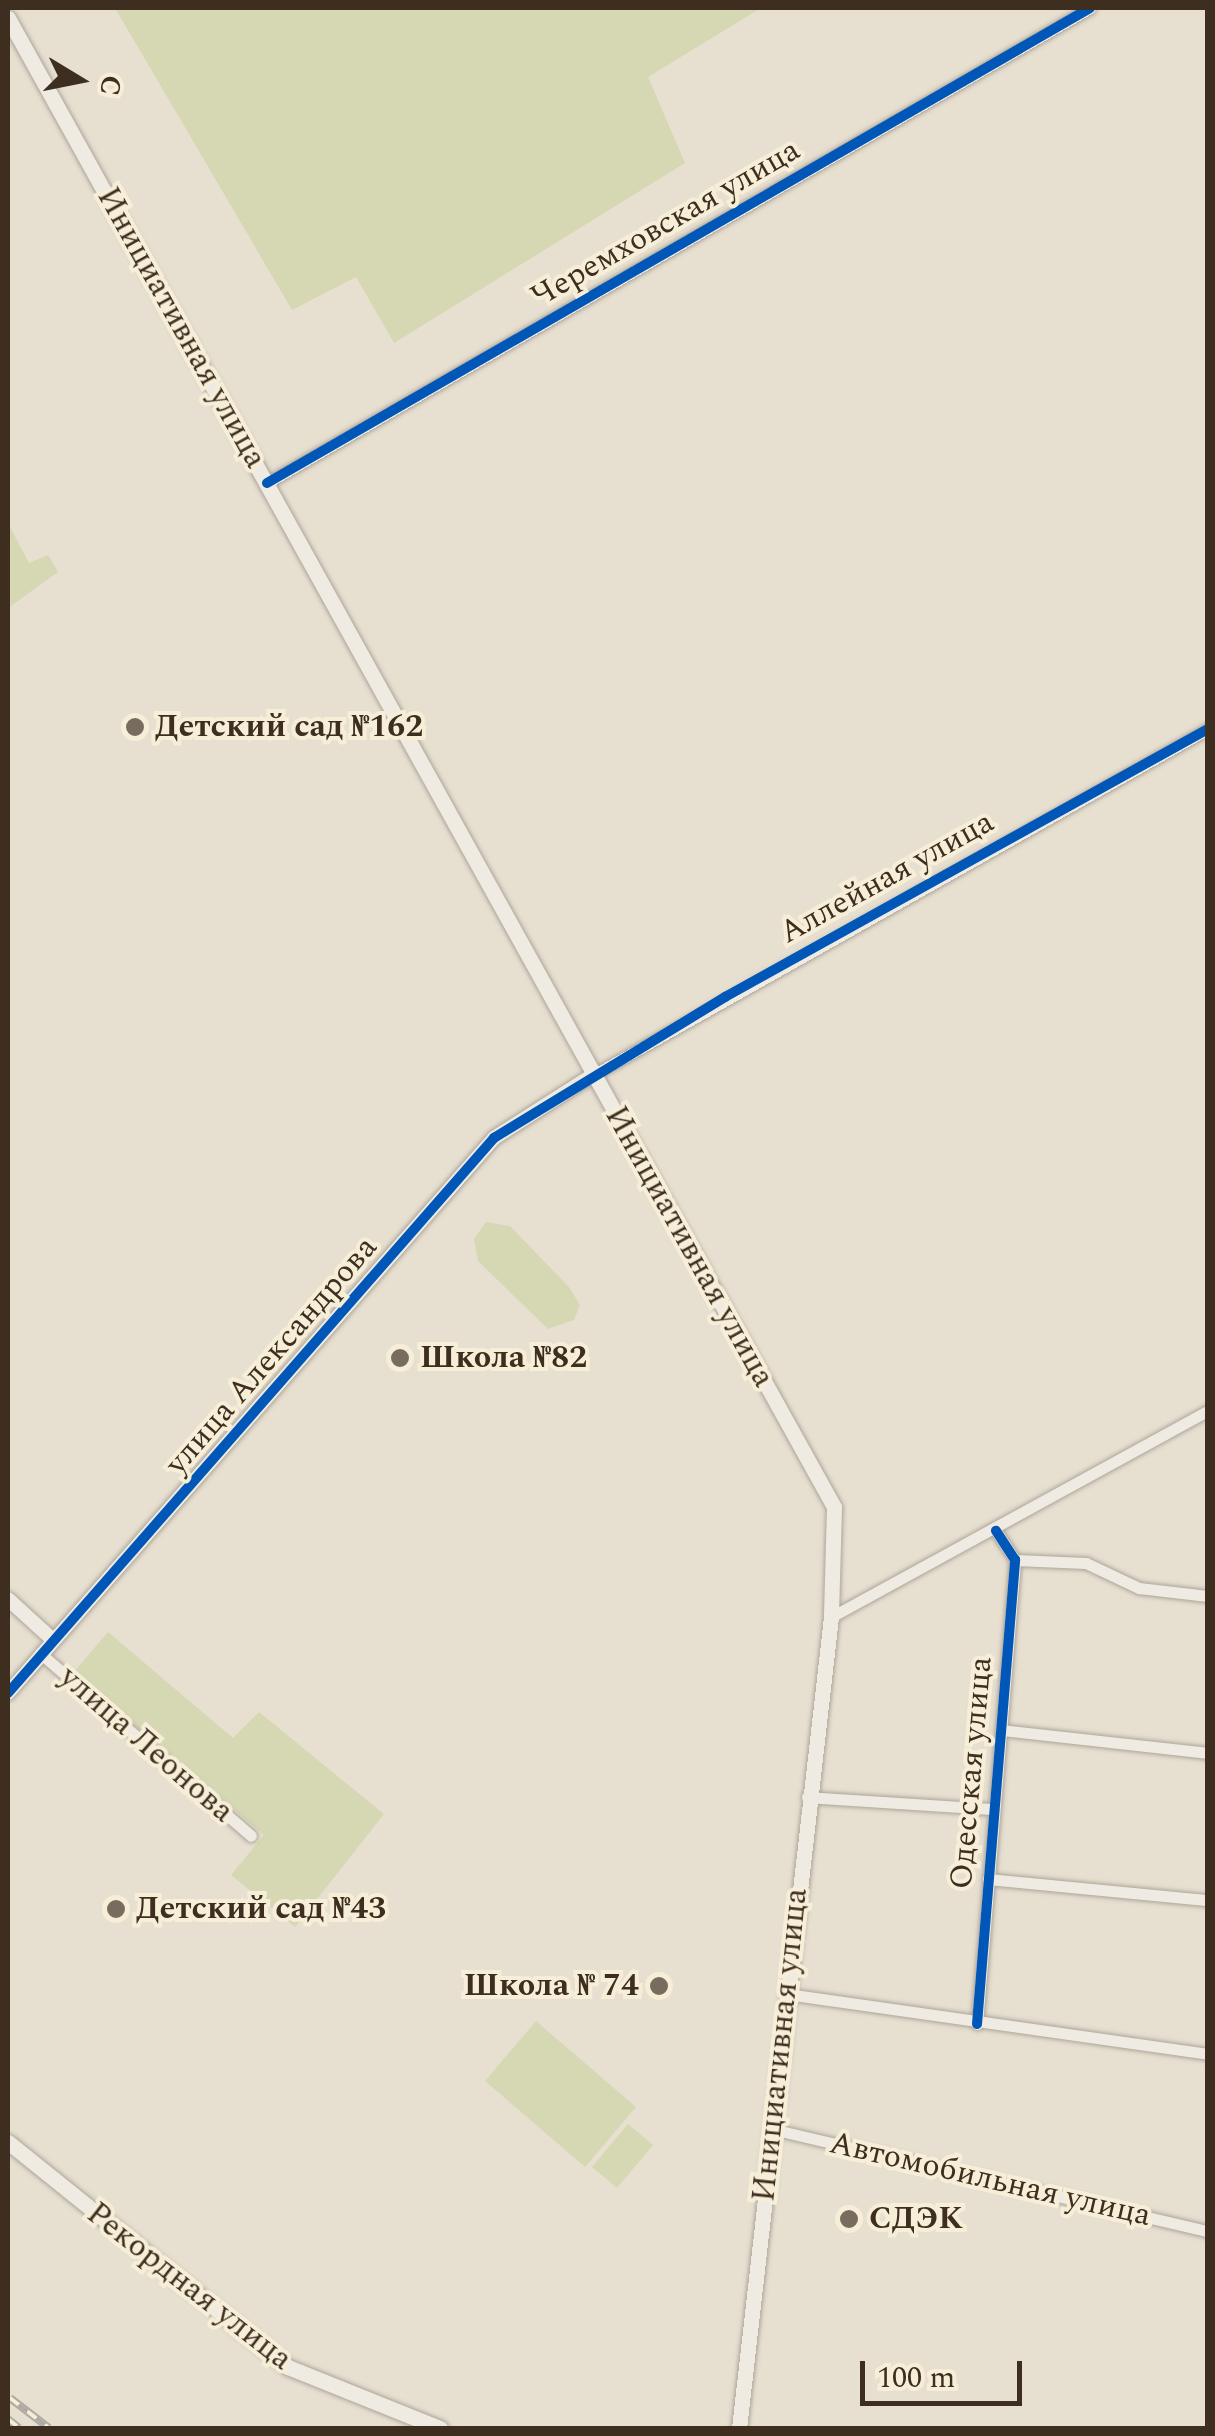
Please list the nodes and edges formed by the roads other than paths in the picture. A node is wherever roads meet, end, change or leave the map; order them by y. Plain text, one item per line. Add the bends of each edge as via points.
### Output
1 (1090, 8) edge
2 (8, 18) edge
3 (267, 484) junction
4 (1208, 729) edge
5 (593, 1075) junction
6 (1208, 1411) edge
7 (996, 1531) junction
8 (1015, 1560) junction
9 (1208, 1596) edge
10 (8, 1599) edge
11 (830, 1617) junction
12 (53, 1640) junction
13 (40, 1654) junction
14 (8, 1693) edge
15 (1000, 1730) junction
16 (1208, 1752) edge
17 (807, 1798) junction
18 (994, 1809) junction
19 (251, 1836) dead end
20 (988, 1879) junction
21 (1208, 1900) edge
22 (786, 1994) junction
23 (977, 2024) junction
24 (1208, 2054) edge
25 (772, 2129) junction
26 (8, 2142) edge
27 (1208, 2231) edge
28 (440, 2428) edge
29 (739, 2428) edge

1 - 3 street, Черемховская улица
2 - 3 main road, Инициативная улица
3 - 5 main road, Инициативная улица
4 - 5 street, Аллейная улица
5 - 11 main road, Инициативная улица via 834,1506
5 - 12 street, улица Александрова via 494,1138
6 - 7 street
7 - 8 street
7 - 11 street
8 - 9 street via 1086,1563 1139,1588
8 - 15 street, Одесская улица
10 - 12 street, улица Леонова
11 - 17 main road, Инициативная улица
12 - 13 street, улица Александрова
13 - 14 street, улица Александрова
13 - 19 street, улица Леонова
15 - 16 street
15 - 18 street, Одесская улица
17 - 18 street
17 - 22 main road, Инициативная улица
18 - 20 street, Одесская улица
20 - 21 street
20 - 23 street, Одесская улица
22 - 23 street
22 - 25 main road, Инициативная улица
23 - 24 street
25 - 27 street, Автомобильная улица
25 - 29 main road, Инициативная улица
26 - 28 main road, Рекордная улица via 288,2367

